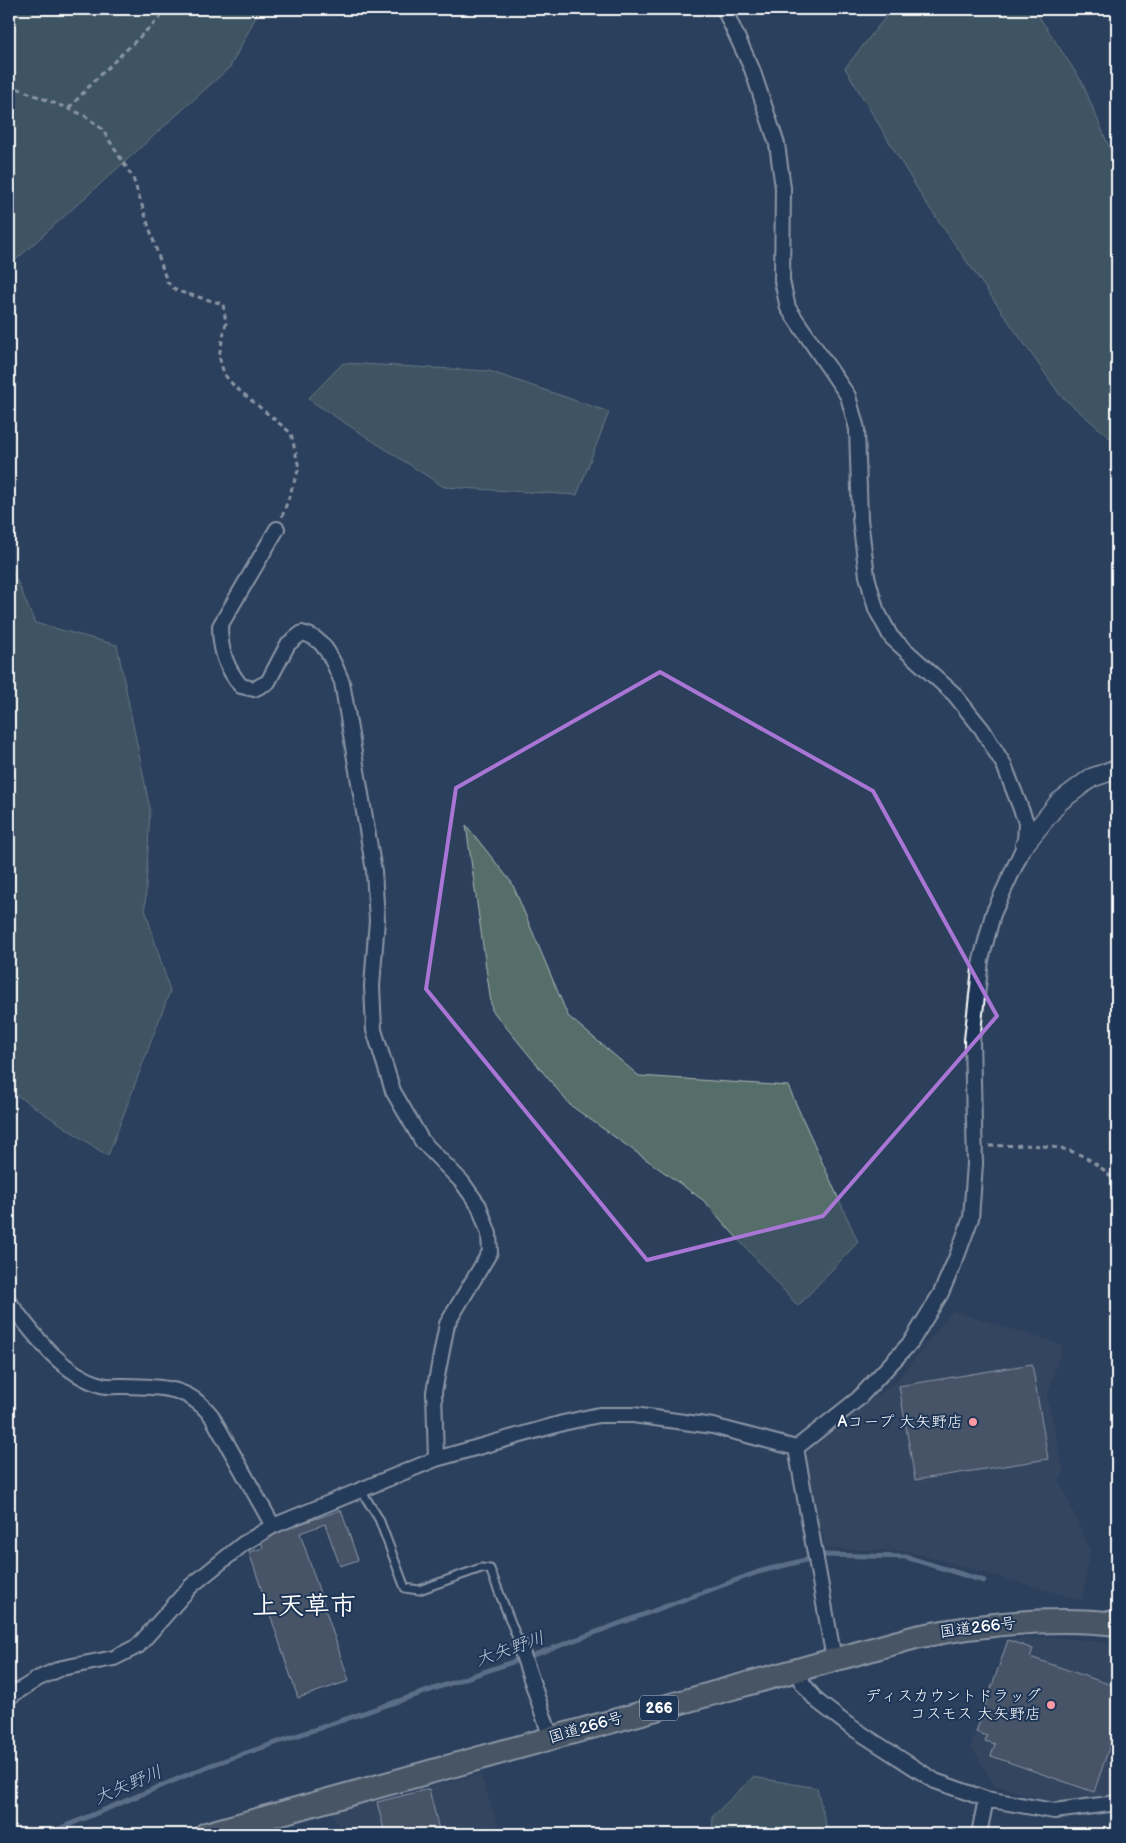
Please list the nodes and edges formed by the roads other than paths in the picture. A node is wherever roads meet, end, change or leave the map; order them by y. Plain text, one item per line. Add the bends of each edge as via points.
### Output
1 (724, 9) edge
2 (277, 529) road end
3 (1117, 769) edge
4 (1025, 844) junction
5 (9, 1302) edge
6 (796, 1448) junction
7 (436, 1459) junction
8 (360, 1489) junction
9 (273, 1526) junction
10 (1117, 1624) edge
11 (519, 1643) joint
12 (834, 1659) junction
13 (798, 1669) junction
14 (9, 1697) edge
15 (551, 1738) junction
16 (986, 1799) junction
17 (1117, 1803) edge
18 (206, 1834) edge
19 (979, 1834) edge

1 - 4 street via 752,69 777,144 783,188 782,281 788,308 848,396 857,429 861,528 867,576 876,608 891,637 954,694 982,729 1004,766 1026,822
2 - 7 street via 220,626 227,668 241,686 254,689 268,682 288,644 302,633 313,635 330,654 342,682 374,872 378,920 372,986 374,1030 393,1091 422,1141 462,1182 479,1206 489,1234 490,1252 447,1324 434,1392
3 - 4 street via 1091,778 1059,802
4 - 6 street via 994,914 981,960 972,1040 975,1164 971,1218 941,1293 911,1342 858,1399
5 - 9 street via 43,1346 75,1373 102,1385 184,1392 200,1402 211,1415
6 - 7 street via 713,1426 633,1415 599,1415
6 - 12 street
7 - 8 street
8 - 9 street
8 - 11 lane via 379,1519 405,1588 419,1590 481,1568 490,1569
9 - 14 street via 243,1544 204,1576 138,1646 114,1658 62,1668
10 - 12 highway, 国道266号 / 266 via 1053,1621 966,1627
11 - 15 street
12 - 13 highway, 国道266号 / 266
13 - 15 highway, 国道266号 / 266
13 - 16 street via 803,1684 817,1701 848,1725 935,1781
15 - 18 highway, 国道266号 / 266
16 - 17 street via 1054,1811
16 - 19 street

